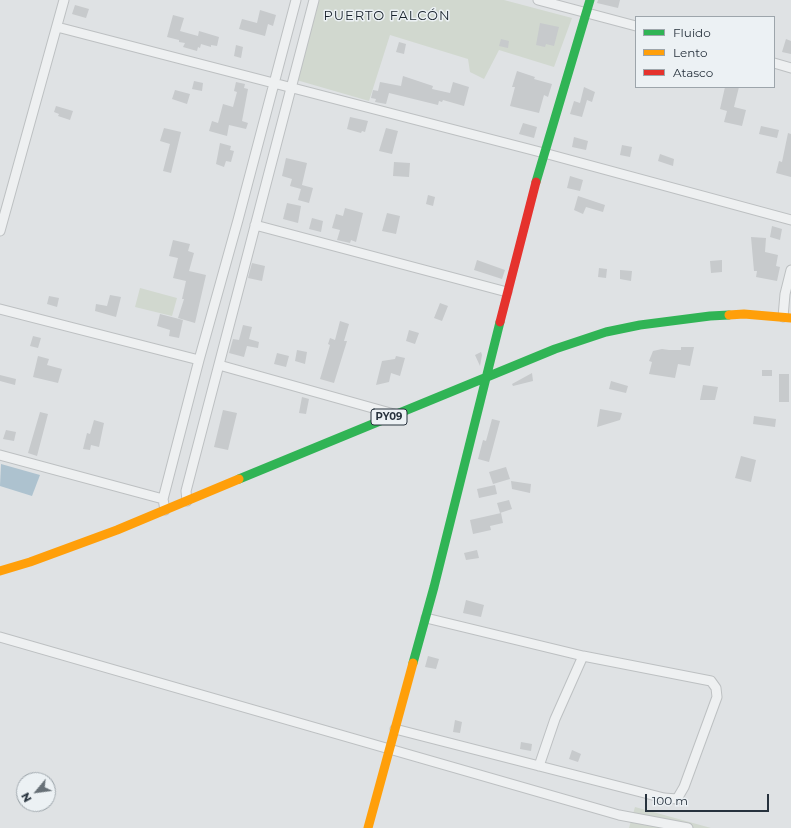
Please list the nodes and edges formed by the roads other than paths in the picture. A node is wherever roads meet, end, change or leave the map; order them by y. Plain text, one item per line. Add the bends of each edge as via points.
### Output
1 (64, 0) edge
2 (296, 0) edge
3 (314, 0) edge
4 (538, 0) edge
5 (590, 0) edge
6 (587, 13) junction
7 (635, 26) edge
8 (57, 27) junction
9 (775, 63) edge
10 (791, 68) edge
11 (274, 82) junction
12 (291, 87) junction
13 (544, 153) junction
14 (791, 220) edge
15 (255, 225) junction
16 (0, 230) edge
17 (791, 270) edge
18 (507, 292) junction
19 (0, 309) edge
20 (787, 318) edge
21 (199, 360) junction
22 (218, 365) junction
23 (485, 377) junction
24 (395, 414) junction
25 (0, 456) edge
26 (163, 499) junction
27 (187, 501) junction
28 (165, 510) junction
29 (0, 571) edge
30 (426, 618) junction
31 (0, 637) edge
32 (583, 656) junction
33 (395, 729) junction
34 (390, 749) junction
35 (539, 766) junction
36 (368, 828) edge
37 (688, 828) edge

1 - 8 street
2 - 11 street
3 - 12 street
4 - 6 street
5 - 6 main road
6 - 7 street
6 - 13 main road
8 - 11 street
8 - 16 street
9 - 10 street
11 - 12 street
11 - 21 street
12 - 13 street
12 - 15 street
13 - 14 street
13 - 18 main road
15 - 18 street
15 - 22 street
17 - 20 street via 785,294
18 - 23 main road
19 - 21 street
20 - 23 main road, PY09 via 744,314 640,325 606,332 555,349
21 - 26 street
22 - 24 street
22 - 27 street via 186,492
23 - 24 main road, PY09
23 - 30 main road
24 - 27 main road, PY09
25 - 26 street
26 - 28 street
27 - 28 main road, PY09
28 - 29 main road, PY09 via 117,530
30 - 32 street
30 - 33 main road
31 - 34 street
32 - 35 street via 555,719
32 - 35 street via 710,681 716,688 717,697 684,787 677,798 664,798
33 - 34 main road
33 - 35 street
34 - 36 main road
34 - 37 street via 619,815

